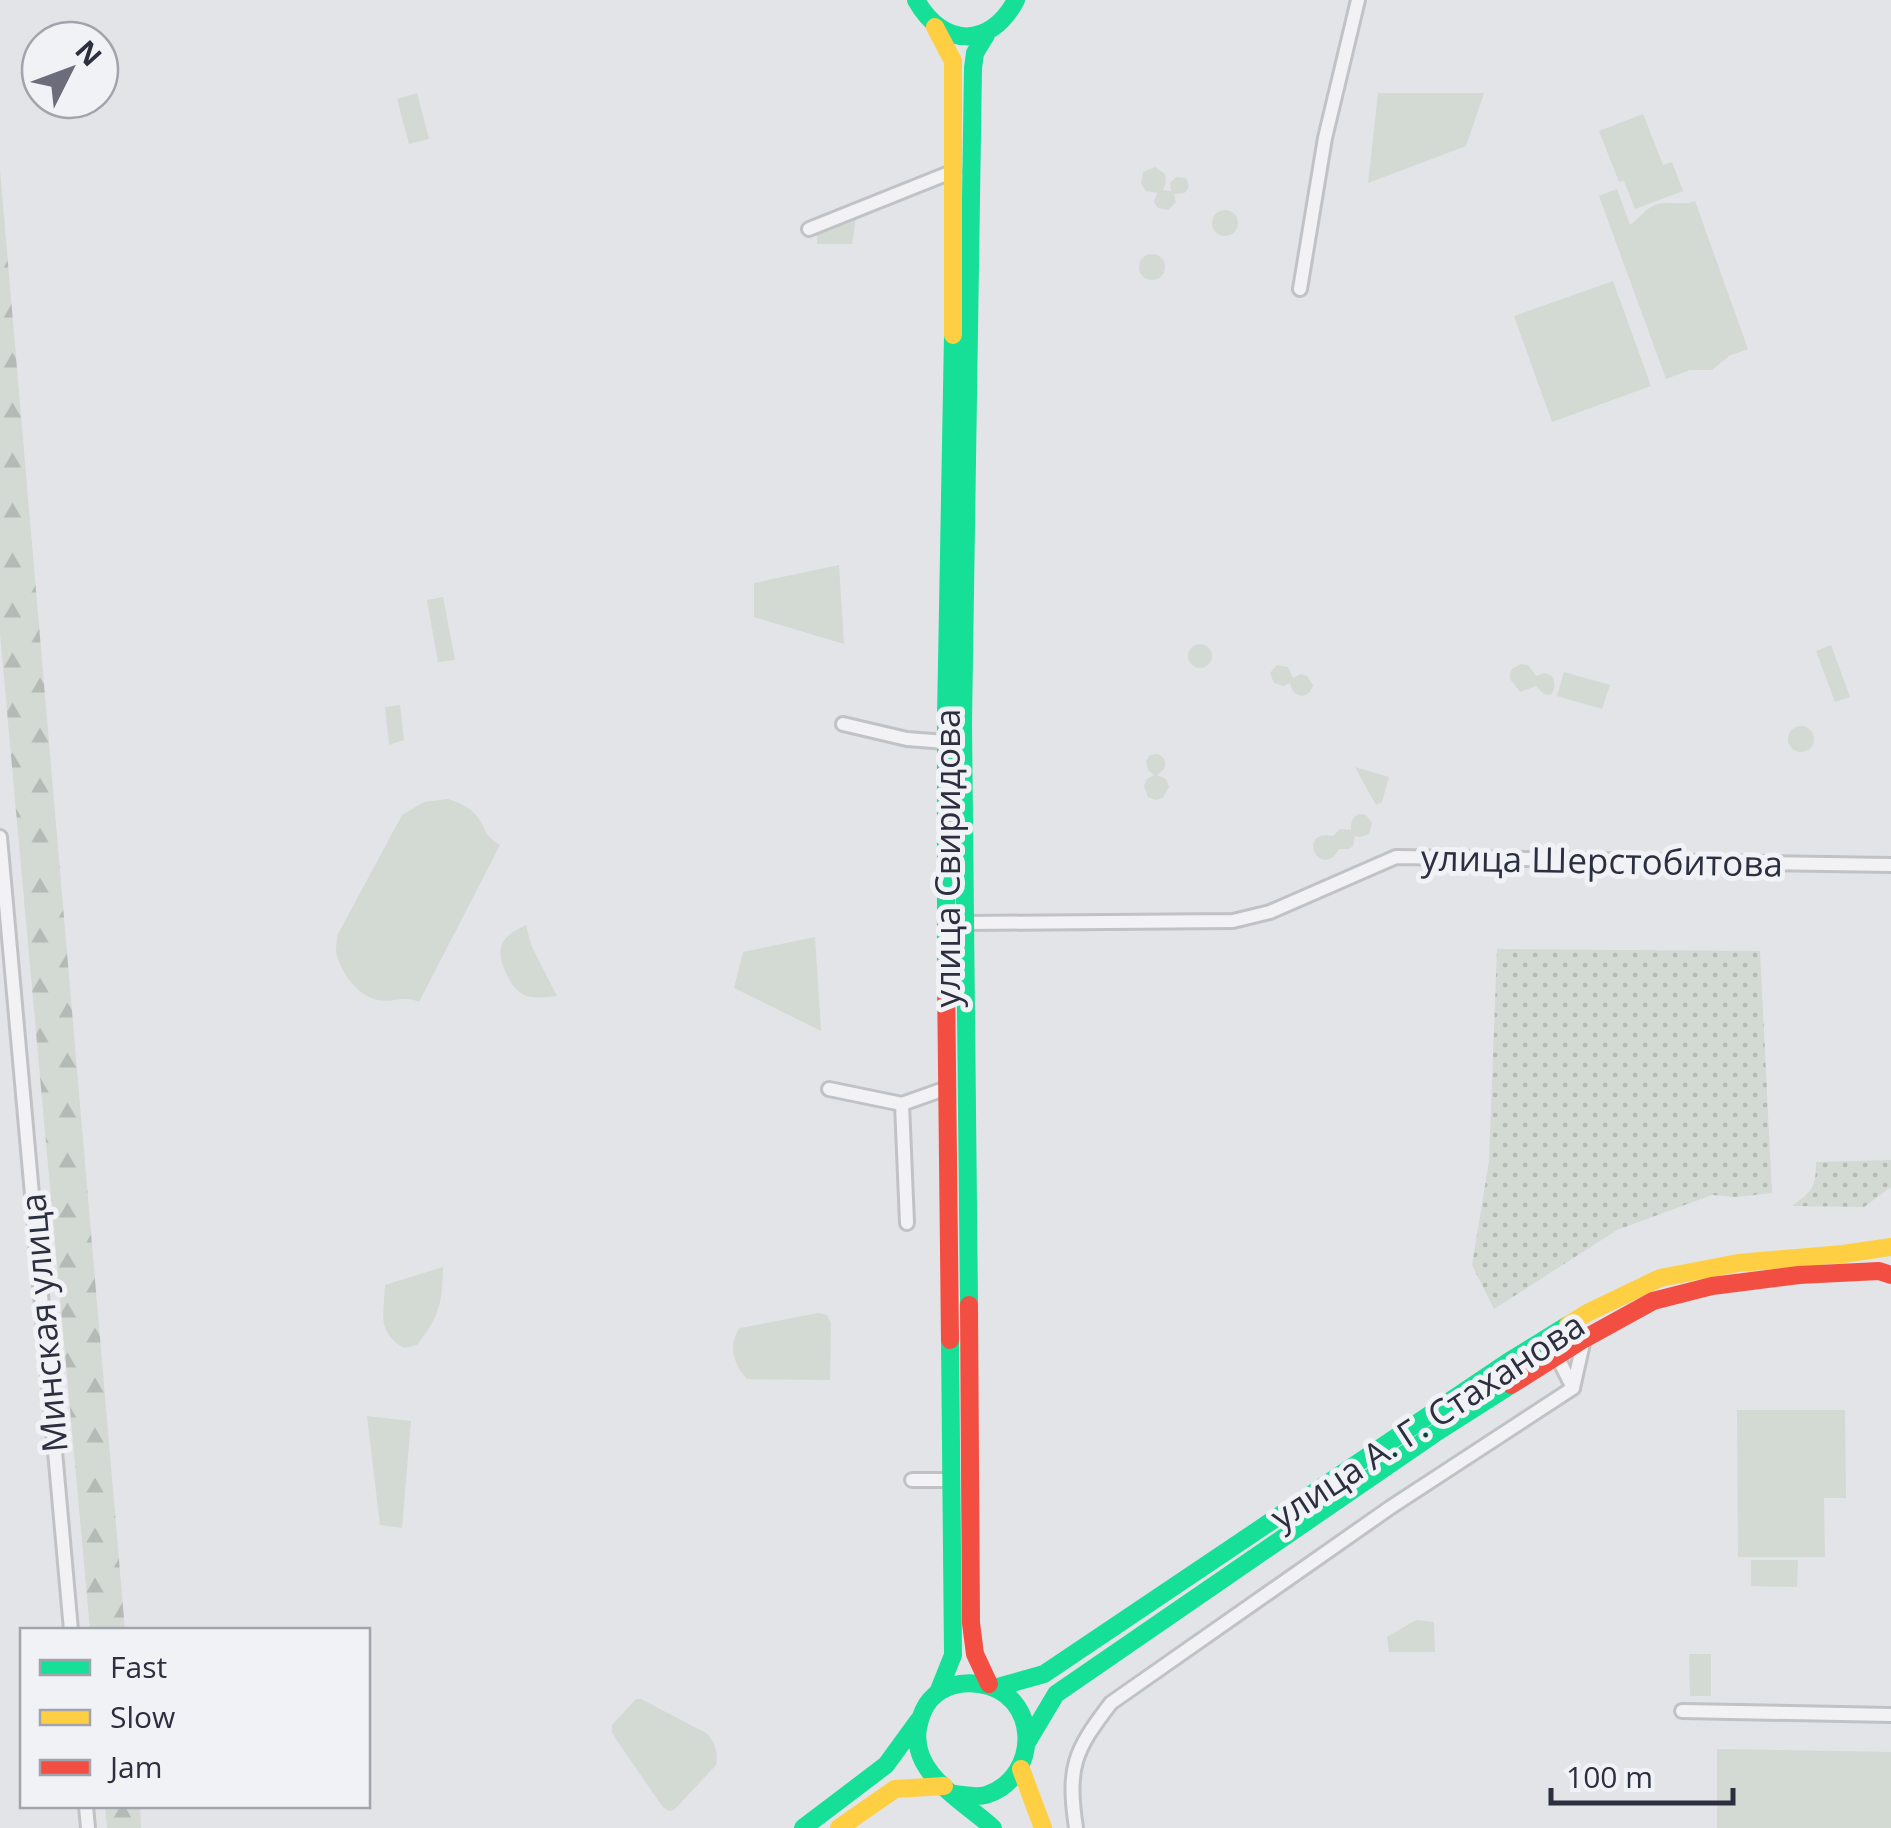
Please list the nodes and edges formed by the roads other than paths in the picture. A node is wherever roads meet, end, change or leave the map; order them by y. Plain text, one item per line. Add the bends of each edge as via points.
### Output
1 (904, 0) edge
2 (1016, 0) edge
3 (1358, 0) edge
4 (919, 6) edge
5 (935, 27) junction
6 (986, 35) junction
7 (954, 172) junction
8 (808, 229) dead end
9 (1300, 289) dead end
10 (842, 724) dead end
11 (946, 742) junction
12 (0, 837) edge
13 (1891, 865) edge
14 (966, 923) junction
15 (947, 1088) junction
16 (829, 1089) dead end
17 (902, 1104) junction
18 (907, 1222) dead end
19 (1891, 1247) edge
20 (1891, 1276) edge
21 (1584, 1339) junction
22 (1557, 1356) junction
23 (1574, 1388) junction
24 (912, 1480) dead end
25 (950, 1480) junction
26 (71, 1628) edge
27 (994, 1686) junction
28 (939, 1690) junction
29 (1682, 1710) dead end
30 (1891, 1715) edge
31 (918, 1721) junction
32 (1028, 1740) junction
33 (1020, 1768) junction
34 (950, 1790) junction
35 (803, 1828) edge
36 (839, 1828) edge
37 (993, 1828) edge
38 (1043, 1828) edge
39 (1076, 1828) edge

1 - 4 street
2 - 6 street
3 - 9 street via 1325,138
4 - 5 street
5 - 6 street via 957,36
5 - 7 street, улица Свиридова via 953,61
6 - 14 street, улица Свиридова via 973,68
7 - 8 street
7 - 11 street, улица Свиридова
10 - 11 street
11 - 15 street, улица Свиридова
12 - 26 street, Минская улица
13 - 14 street, улица Шерстобитова via 1396,857 1233,922
14 - 27 street, улица Свиридова via 971,1624 974,1654
15 - 17 street
15 - 25 street, улица Свиридова
16 - 17 street
17 - 18 street
19 - 27 street, улица А. Г. Стаханова via 1738,1262 1660,1278 1611,1301 1508,1362 1044,1674
20 - 21 street, улица А. Г. Стаханова via 1800,1275 1712,1286 1653,1301
21 - 22 street, улица А. Г. Стаханова
21 - 23 street
22 - 23 street
22 - 32 street, улица А. Г. Стаханова via 1056,1694
23 - 39 street via 1112,1703 1084,1738 1072,1770
24 - 25 street
25 - 28 street, улица Свиридова via 952,1655
27 - 28 street via 964,1681
27 - 32 street via 1017,1704
28 - 31 street
29 - 30 street
31 - 34 street via 923,1764
31 - 35 street via 886,1764
32 - 33 street
33 - 34 street via 982,1796
33 - 38 street
34 - 36 street via 896,1788
34 - 37 street

